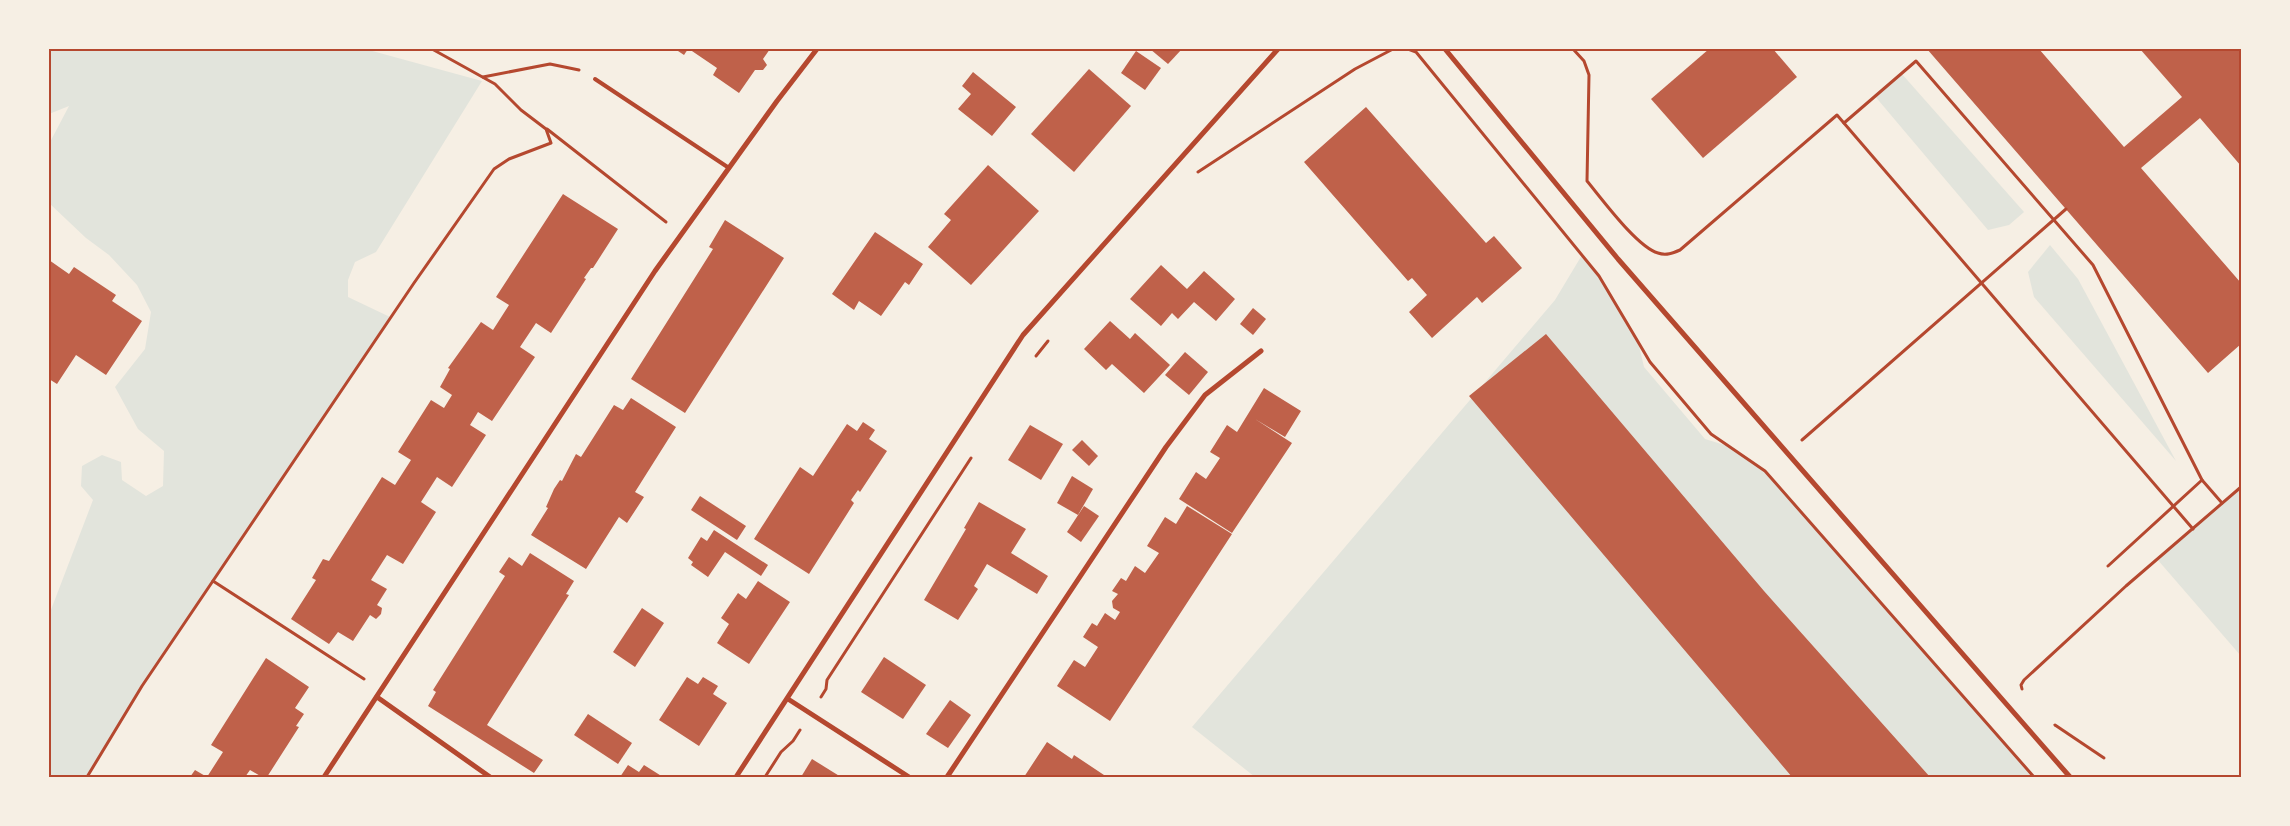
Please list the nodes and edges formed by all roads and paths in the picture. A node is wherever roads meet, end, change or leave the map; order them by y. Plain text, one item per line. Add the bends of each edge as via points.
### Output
1 (432, 49) edge
2 (817, 49) edge
3 (1278, 49) edge
4 (1394, 49) edge
5 (1408, 49) edge
6 (1446, 49) edge
7 (1574, 49) edge
8 (582, 70) dead end
9 (483, 77) junction
10 (595, 79) dead end
11 (1844, 122) junction
12 (546, 129) junction
13 (729, 168) junction
14 (1194, 176) dead end
15 (2066, 209) dead end
16 (2053, 220) junction
17 (681, 235) junction
18 (1982, 281) junction
19 (1051, 337) dead end
20 (1261, 351) dead end
21 (1031, 364) dead end
22 (1786, 454) junction
23 (972, 456) dead end
24 (1765, 471) junction
25 (2202, 480) junction
26 (2241, 487) edge
27 (2222, 503) junction
28 (2174, 505) junction
29 (2192, 529) junction
30 (2108, 566) dead end
31 (213, 581) junction
32 (381, 690) junction
33 (2022, 690) dead end
34 (377, 697) junction
35 (788, 699) junction
36 (811, 714) junction
37 (2050, 720) dead end
38 (2104, 758) dead end
39 (87, 777) edge
40 (324, 777) edge
41 (490, 777) edge
42 (736, 777) edge
43 (764, 777) edge
44 (909, 777) edge
45 (947, 777) edge
46 (2034, 777) edge
47 (2070, 777) edge

1 - 9 path
2 - 13 street
3 - 35 street via 1023,335
4 - 14 path via 1355,69
5 - 24 path via 1416,52 1599,276 1650,362 1711,434
6 - 22 street via 1618,259
7 - 11 path via 1584,62 1588,75 1587,181 1638,241 1658,254 1680,250 1837,114
8 - 9 path via 550,64
9 - 12 path
10 - 13 lane
11 - 16 path via 1916,61
11 - 18 path
12 - 17 path
12 - 31 path via 551,143 509,159 494,169
13 - 17 street
15 - 16 path
16 - 18 path
16 - 25 path via 2093,265
17 - 32 street
18 - 22 path
18 - 28 path
19 - 21 path
20 - 45 street via 1205,394 1166,447
22 - 24 path
22 - 47 street
23 - 36 path via 826,680 826,688
24 - 46 path
25 - 27 path
25 - 28 path
26 - 27 path
27 - 29 path
28 - 29 path
28 - 30 path
29 - 33 path via 2024,680
31 - 32 path
31 - 39 path via 142,686
32 - 34 street
34 - 40 street
34 - 41 street
35 - 36 street
35 - 42 street
36 - 43 path
36 - 44 street
37 - 38 path

